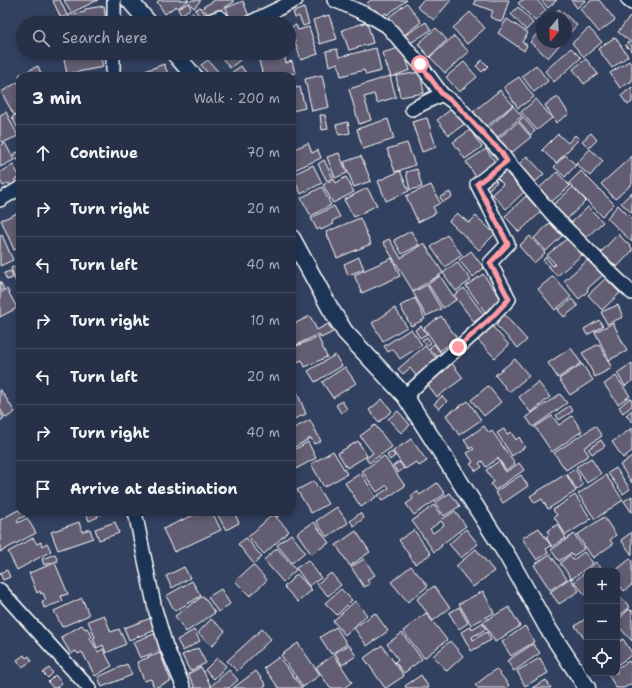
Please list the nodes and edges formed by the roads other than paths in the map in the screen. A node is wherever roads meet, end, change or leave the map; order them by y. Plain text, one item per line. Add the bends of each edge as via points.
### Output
1 (114, 0) edge
2 (129, 0) edge
3 (296, 0) edge
4 (334, 0) edge
5 (628, 0) edge
6 (632, 3) edge
7 (114, 16) edge
8 (143, 16) edge
9 (263, 16) edge
10 (113, 60) edge
11 (180, 60) edge
12 (113, 72) edge
13 (191, 72) edge
14 (442, 94) junction
15 (412, 109) dead end
16 (507, 161) junction
17 (16, 190) edge
18 (0, 200) edge
19 (296, 245) edge
20 (632, 293) edge
21 (405, 396) junction
22 (136, 516) edge
23 (0, 590) edge
24 (89, 688) edge
25 (184, 688) edge
26 (587, 688) edge

1 - 7 street
2 - 8 street
3 - 9 street
4 - 14 street via 387,26
5 - 6 street
10 - 12 street
11 - 13 street
14 - 15 street
14 - 16 street via 457,105 500,150
16 - 20 street via 552,215
16 - 21 street via 477,184 508,244 490,263 509,299
17 - 18 street
19 - 21 street via 345,332
21 - 26 street via 508,557 547,627
22 - 25 street via 155,609 166,646
23 - 24 street

